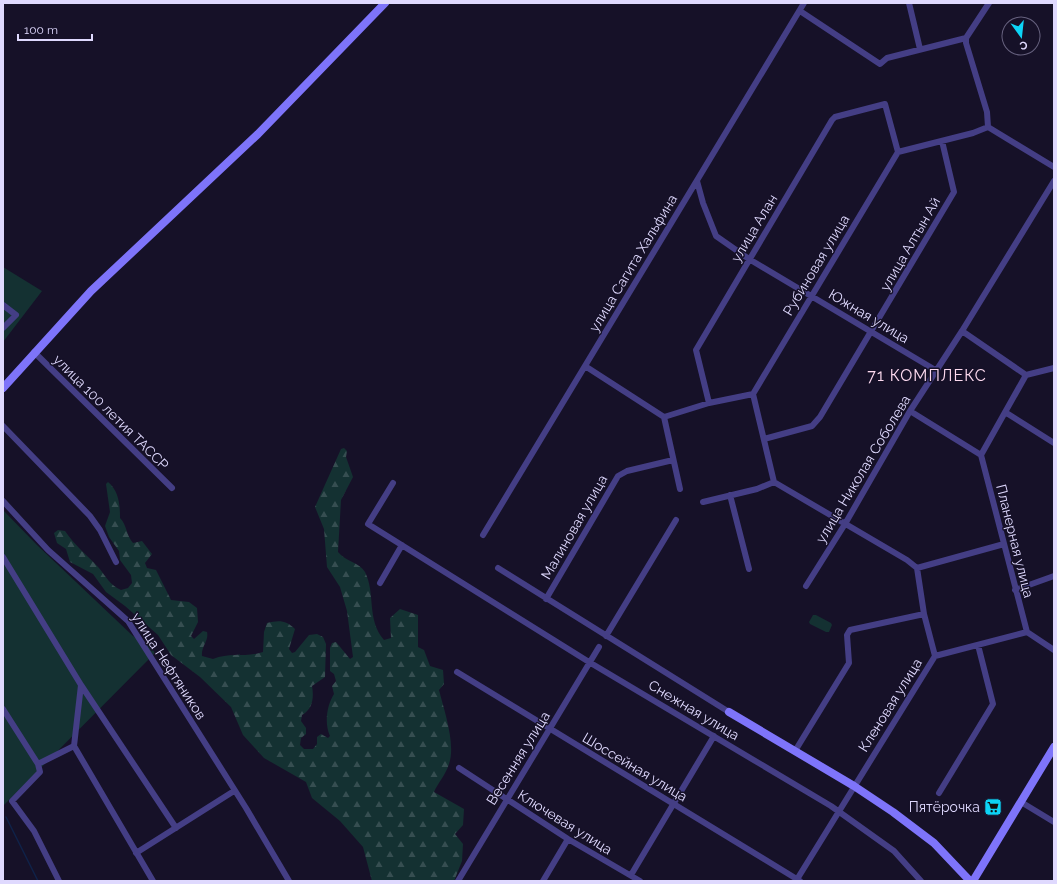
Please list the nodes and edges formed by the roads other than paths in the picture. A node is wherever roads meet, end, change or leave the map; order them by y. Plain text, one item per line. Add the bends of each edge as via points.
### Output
1 (385, 3) edge
2 (804, 3) edge
3 (909, 3) edge
4 (989, 3) edge
5 (800, 11) junction
6 (966, 38) junction
7 (920, 49) junction
8 (988, 127) junction
9 (942, 141) junction
10 (898, 152) junction
11 (1054, 167) edge
12 (697, 181) junction
13 (1054, 181) edge
14 (749, 259) junction
15 (812, 296) junction
16 (3, 305) edge
17 (3, 328) edge
18 (962, 331) junction
19 (872, 332) junction
20 (34, 352) junction
21 (585, 366) junction
22 (1054, 368) edge
23 (937, 371) junction
24 (1026, 375) junction
25 (3, 388) edge
26 (753, 394) junction
27 (709, 403) junction
28 (910, 412) junction
29 (1004, 412) junction
30 (664, 417) junction
31 (3, 426) edge
32 (764, 439) junction
33 (1054, 443) edge
34 (981, 455) junction
35 (673, 460) junction
36 (774, 482) junction
37 (393, 483) dead end
38 (172, 488) dead end
39 (680, 489) dead end
40 (730, 495) junction
41 (3, 501) edge
42 (703, 502) dead end
43 (676, 520) dead end
44 (845, 524) junction
45 (483, 535) dead end
46 (1004, 544) junction
47 (402, 545) junction
48 (3, 557) edge
49 (116, 562) dead end
50 (498, 568) dead end
51 (917, 568) junction
52 (749, 569) dead end
53 (1054, 576) edge
54 (380, 583) dead end
55 (806, 586) dead end
56 (1015, 590) junction
57 (546, 599) junction
58 (924, 614) junction
59 (1027, 632) junction
60 (606, 636) junction
61 (978, 645) junction
62 (599, 648) dead end
63 (1054, 650) edge
64 (935, 656) junction
65 (589, 662) junction
66 (457, 672) dead end
67 (81, 685) junction
68 (3, 708) edge
69 (729, 712) joint
70 (550, 729) junction
71 (714, 736) junction
72 (74, 746) junction
73 (1054, 747) edge
74 (795, 751) junction
75 (38, 764) junction
76 (459, 768) dead end
77 (854, 786) junction
78 (234, 791) junction
79 (938, 793) dead end
80 (506, 800) junction
81 (1021, 802) junction
82 (672, 804) junction
83 (839, 811) junction
84 (1054, 822) edge
85 (176, 828) junction
86 (568, 839) junction
87 (136, 853) junction
88 (631, 875) junction
89 (798, 880) edge
90 (59, 881) edge
91 (153, 881) edge
92 (289, 881) edge
93 (458, 881) edge
94 (543, 881) edge
95 (640, 881) edge
96 (921, 881) edge
97 (972, 881) edge

1 - 20 street via 258,134 91,291
2 - 5 street, улица Сагита Хальфина
3 - 7 street
4 - 6 street
5 - 7 street via 880,64 887,58
5 - 12 street, улица Сагита Хальфина
6 - 7 street
6 - 8 street via 988,112
8 - 9 street
8 - 11 street
9 - 10 street
9 - 19 street, улица Алтын Ай via 954,192
10 - 14 street, улица Алан via 886,104 835,117
10 - 15 street, Рубиновая улица
12 - 14 street, Южная улица via 716,236
12 - 21 street, улица Сагита Хальфина
13 - 18 street, улица Николая Соболева
14 - 15 street, Южная улица
14 - 27 street, улица Алан via 696,350
15 - 19 street, Южная улица
15 - 26 street, Рубиновая улица
16 - 17 street via 16,315
18 - 23 street, улица Николая Соболева
18 - 24 street
19 - 23 street, Южная улица
19 - 32 street, улица Алтын Ай via 812,426
20 - 25 street
20 - 38 street, улица 100 летия ТАССР
21 - 30 street
21 - 45 street, улица Сагита Хальфина
22 - 24 street
23 - 28 street, улица Николая Соболева
24 - 29 street
26 - 27 street
26 - 32 street
27 - 30 street
28 - 34 street
28 - 44 street, улица Николая Соболева
29 - 33 street
29 - 34 street
30 - 35 street
31 - 49 street via 90,516
32 - 36 street
34 - 46 street, Планерная улица
35 - 39 street
35 - 57 street, Малиновая улица via 627,471 618,476
36 - 40 street
36 - 44 street
37 - 47 street, Снежная улица via 368,524
40 - 42 street
40 - 52 street
41 - 78 street, улица Нефтяников via 48,550 128,621
43 - 60 street
44 - 51 street
44 - 55 street, улица Николая Соболева
46 - 51 street
46 - 56 street, Планерная улица
47 - 54 street
47 - 65 street, Снежная улица
48 - 67 street
50 - 57 street
51 - 58 street
53 - 56 street
56 - 59 street, Планерная улица
57 - 60 street
58 - 64 street
58 - 74 street via 850,630 847,635 849,663
59 - 61 street, Кленовая улица
59 - 63 street
60 - 69 street
61 - 64 street, Кленовая улица
61 - 79 street via 993,704
62 - 65 street, Весенняя улица
64 - 77 street, Кленовая улица
65 - 70 street, Весенняя улица
65 - 71 street, Снежная улица
66 - 70 street, Шоссейная улица
67 - 72 street
67 - 85 street
68 - 75 street
69 - 74 street
70 - 80 street, Весенняя улица
70 - 82 street, Шоссейная улица
71 - 82 street
71 - 83 street, Снежная улица
72 - 75 street
72 - 87 street
73 - 81 street
74 - 77 street
75 - 90 street via 40,772 12,801 34,831
76 - 80 street, Ключевая улица
77 - 83 street, Кленовая улица
77 - 97 street via 934,843
78 - 85 street
78 - 92 street, улица Нефтяников
80 - 86 street, Ключевая улица
80 - 93 street, Весенняя улица
81 - 84 street
81 - 97 street
82 - 88 street
82 - 89 street, Шоссейная улица
83 - 89 street, Кленовая улица
83 - 96 street, Снежная улица via 894,851
85 - 87 street
86 - 88 street, Ключевая улица
86 - 94 street
87 - 91 street
88 - 95 street, Ключевая улица

